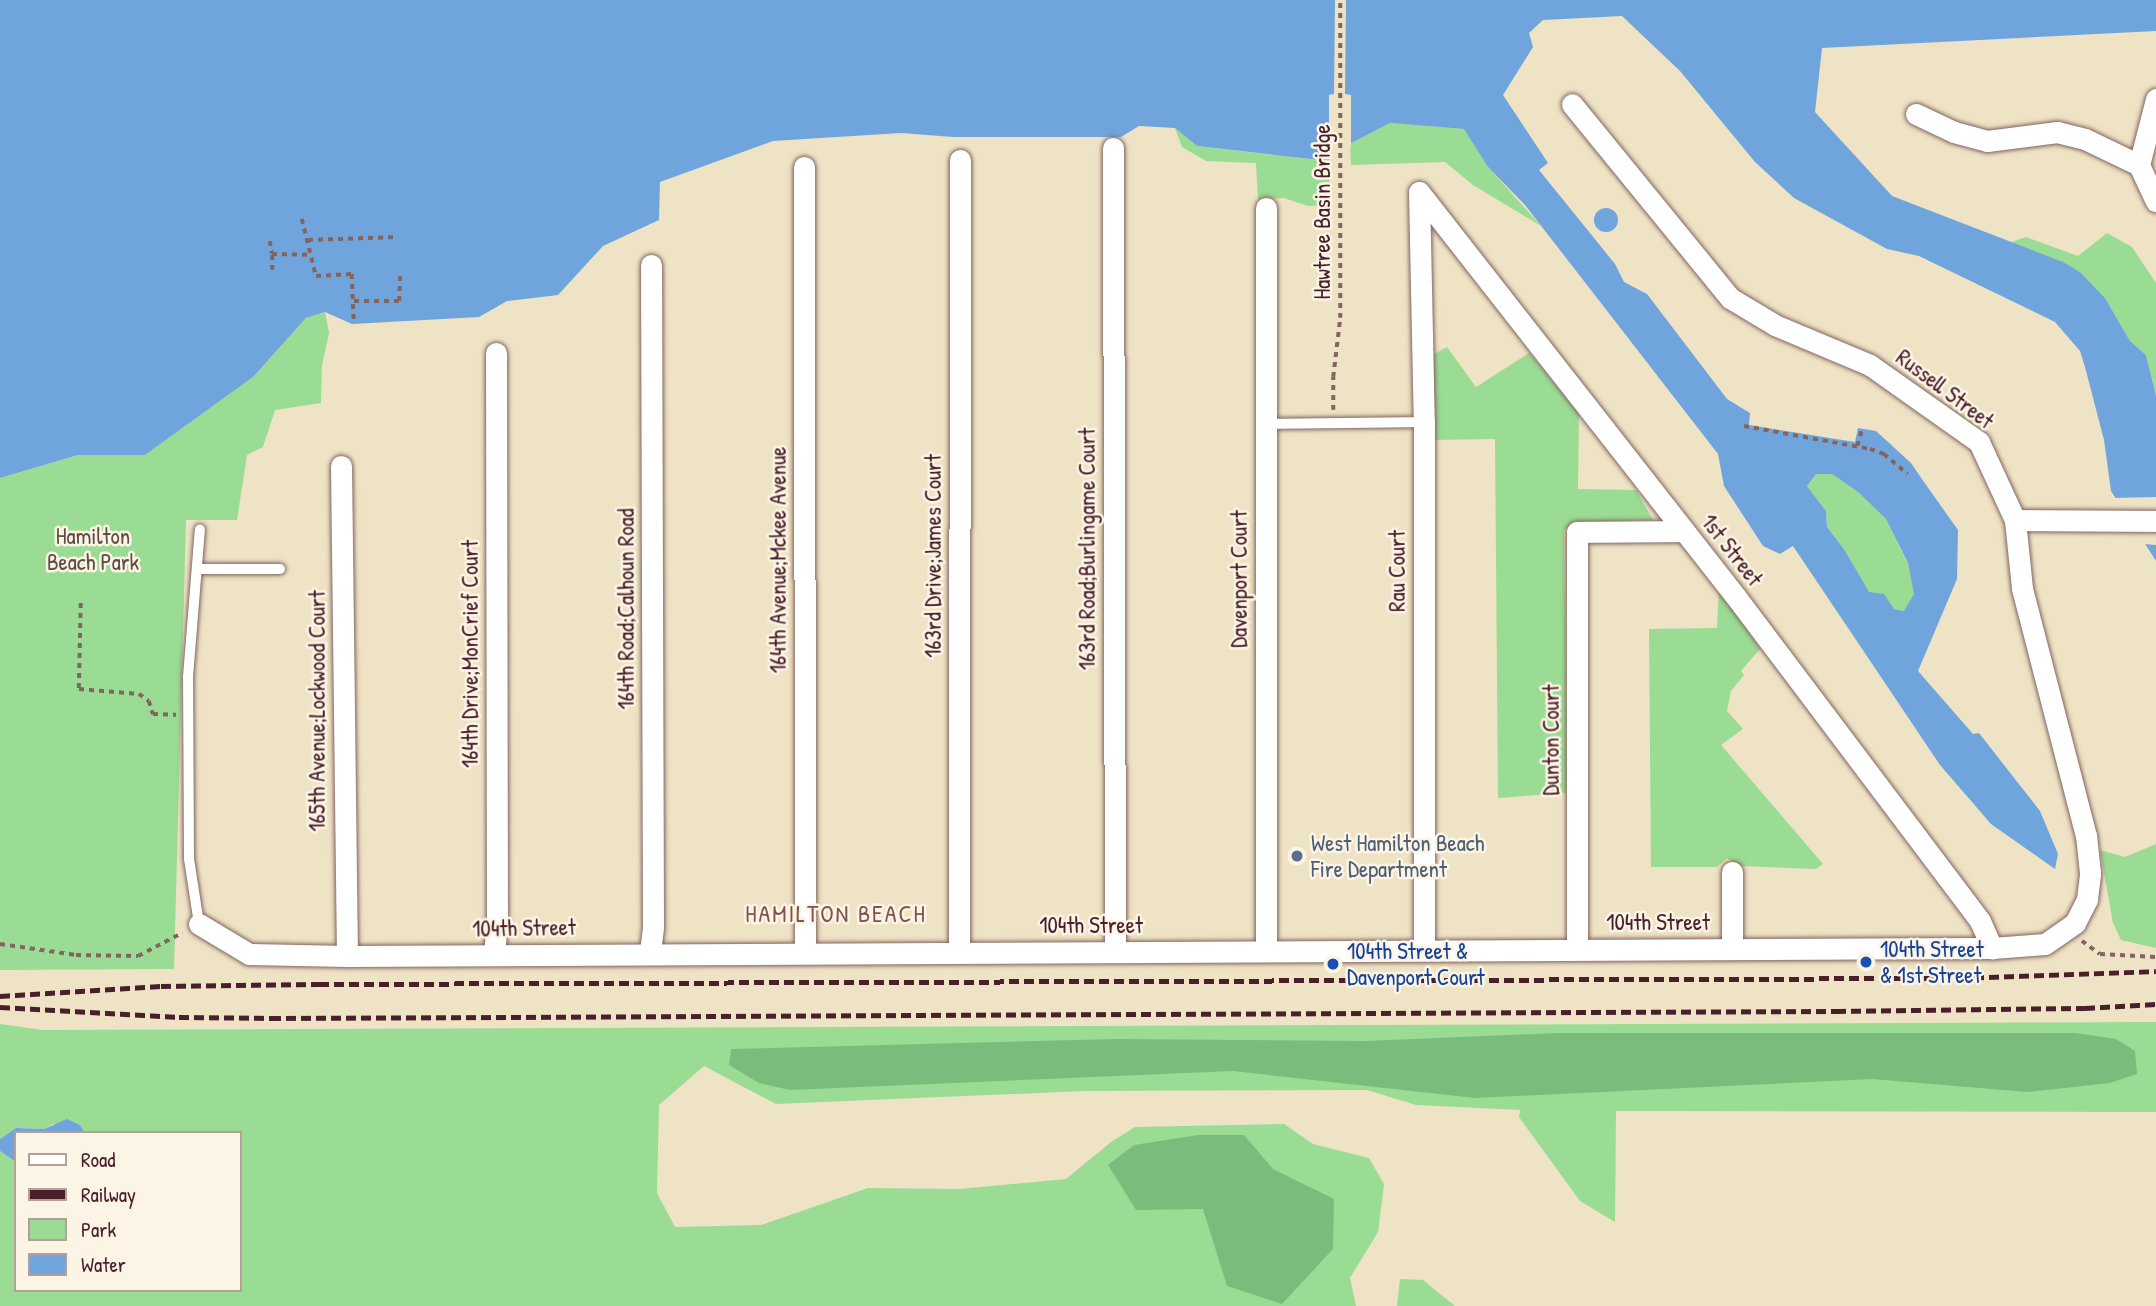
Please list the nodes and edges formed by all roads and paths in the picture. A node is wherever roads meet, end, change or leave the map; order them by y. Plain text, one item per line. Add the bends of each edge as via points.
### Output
1 (1340, 0) edge
2 (2156, 99) edge
3 (1572, 104) dead end
4 (1916, 114) dead end
5 (1113, 148) dead end
6 (960, 160) dead end
7 (2139, 165) junction
8 (804, 167) dead end
9 (1419, 192) joint
10 (2156, 201) edge
11 (1265, 208) dead end
12 (302, 219) dead end
13 (397, 237) dead end
14 (307, 240) junction
15 (270, 241) dead end
16 (272, 254) junction
17 (311, 255) junction
18 (651, 265) dead end
19 (272, 270) dead end
20 (400, 274) dead end
21 (354, 301) junction
22 (354, 324) dead end
23 (496, 353) dead end
24 (1423, 422) junction
25 (1265, 424) junction
26 (1333, 424) junction
27 (1744, 426) dead end
28 (1861, 428) dead end
29 (1857, 446) junction
30 (341, 466) dead end
31 (1908, 474) dead end
32 (2015, 520) junction
33 (2156, 521) edge
34 (200, 529) dead end
35 (1684, 531) junction
36 (197, 569) junction
37 (280, 569) dead end
38 (81, 603) dead end
39 (188, 715) junction
40 (1732, 872) dead end
41 (199, 924) junction
42 (2066, 929) junction
43 (0, 944) edge
44 (1732, 948) junction
45 (1992, 948) junction
46 (1577, 949) junction
47 (1424, 950) junction
48 (1115, 951) junction
49 (1266, 951) junction
50 (959, 952) junction
51 (650, 953) junction
52 (805, 953) junction
53 (495, 955) junction
54 (347, 956) junction
55 (2156, 957) edge

1 - 26 path, Hawtree Basin Bridge via 1339,318
2 - 7 street
3 - 32 street, Russell Street via 1730,298 1775,325 1870,365 1979,442
4 - 7 street via 1987,141 2057,132 2076,136
5 - 48 street, 163rd Road;Burlingame Court
6 - 50 street, 163rd Drive;James Court
7 - 10 street
8 - 52 street, 164th Avenue;Mckee Avenue
9 - 24 street, Rau Court
9 - 35 street, 1st Street
11 - 25 street, Davenport Court
12 - 14 path
13 - 14 path
14 - 17 path
15 - 16 path
16 - 17 path
16 - 19 path
17 - 21 path via 316,276 352,274
18 - 51 street, 164th Road;Calhoun Road
20 - 21 path via 399,301
21 - 22 path
23 - 53 street, 164th Drive;MonCrief Court
24 - 26 lane
24 - 47 street, Rau Court
25 - 26 lane
25 - 49 street, Davenport Court
27 - 29 path
28 - 29 path
29 - 31 path via 1884,454
30 - 54 street, 165th Avenue;Lockwood Court
32 - 33 street
32 - 42 street, Russell Street via 2022,588 2086,836 2087,900 2075,923
34 - 36 lane
35 - 45 street, 1st Street via 1980,921
35 - 46 street, Dunton Court via 1577,532
36 - 37 lane
36 - 39 lane
38 - 39 path via 79,689 139,694 149,701 153,714
39 - 41 lane via 188,859
40 - 44 street
41 - 43 path via 138,956 76,955
41 - 54 street, 104th Street via 249,954
42 - 45 street, Russell Street via 2045,944
42 - 55 path via 2100,954
44 - 45 street, 104th Street
44 - 46 street, 104th Street
46 - 47 street, 104th Street
47 - 49 street, 104th Street
48 - 49 street, 104th Street
48 - 50 street, 104th Street
50 - 52 street, 104th Street
51 - 52 street, 104th Street
51 - 53 street, 104th Street
53 - 54 street, 104th Street

